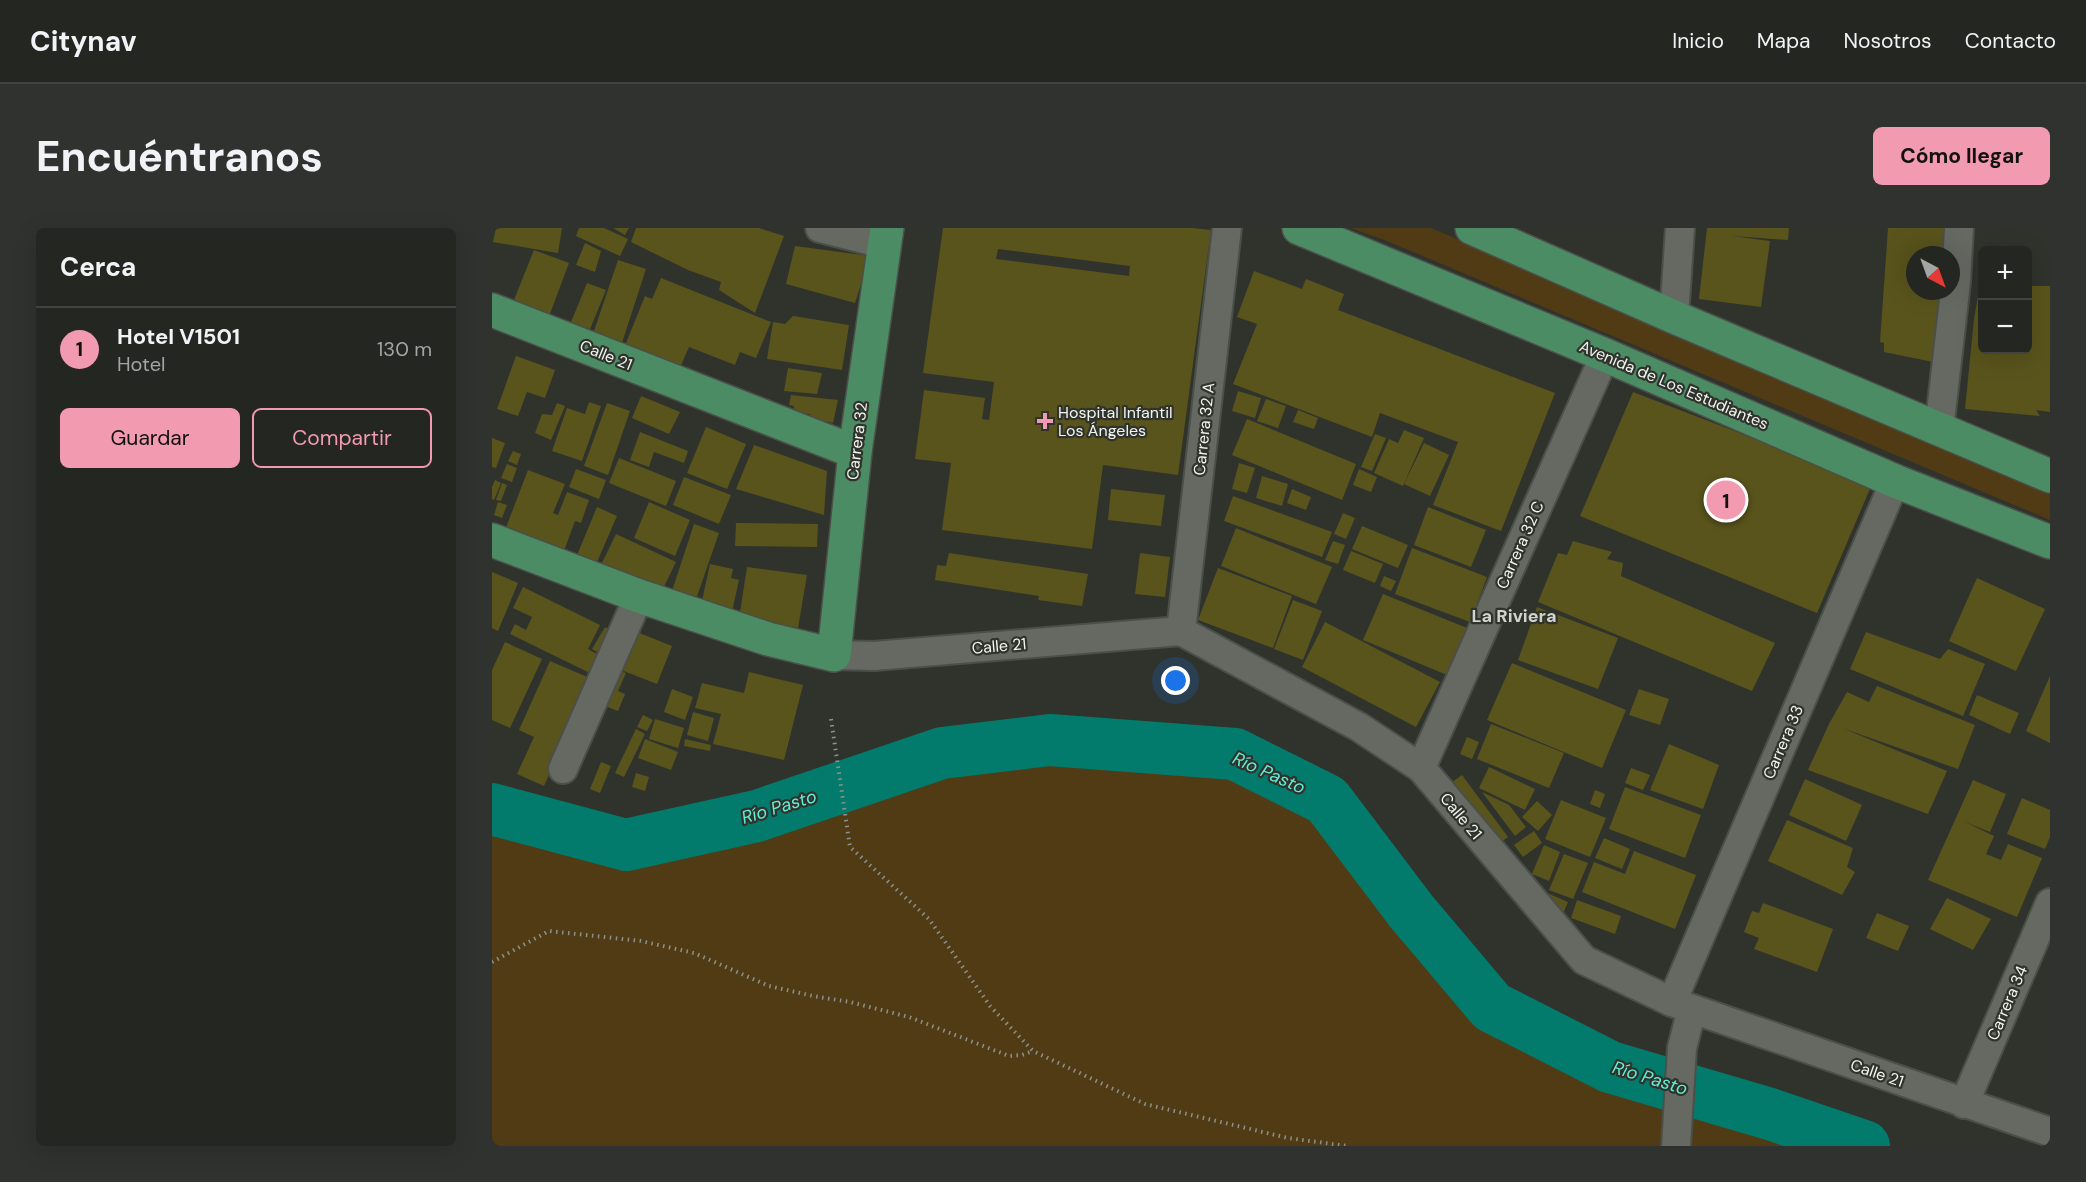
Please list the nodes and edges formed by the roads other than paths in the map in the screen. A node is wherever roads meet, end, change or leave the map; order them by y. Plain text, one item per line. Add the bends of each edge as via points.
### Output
1 (820, 228) edge
2 (1227, 228) edge
3 (1299, 228) edge
4 (1472, 228) edge
5 (1680, 228) edge
6 (1959, 228) edge
7 (885, 236) edge
8 (492, 310) edge
9 (1674, 317) junction
10 (1605, 355) junction
11 (1940, 430) junction
12 (855, 452) junction
13 (2050, 477) edge
14 (1895, 482) junction
15 (492, 540) edge
16 (2050, 542) edge
17 (639, 596) junction
18 (1181, 631) junction
19 (834, 655) junction
20 (1421, 768) junction
21 (563, 769) dead end
22 (2050, 903) edge
23 (1682, 1006) junction
24 (1964, 1104) junction
25 (2050, 1132) edge
26 (1676, 1135) edge

1 - 7 street
2 - 18 street, Carrera 32 A
3 - 10 main road, Avenida de Los Estudiantes
4 - 9 main road
5 - 9 street
6 - 11 street
7 - 12 main road, Carrera 32
8 - 12 main road, Calle 21
9 - 11 main road
10 - 14 main road, Avenida de Los Estudiantes
10 - 20 street, Carrera 32 C
11 - 13 main road
12 - 19 main road, Carrera 32
14 - 16 main road, Avenida de Los Estudiantes
14 - 23 street, Carrera 33
15 - 17 main road
17 - 19 main road via 768,639
17 - 21 street
18 - 19 street, Calle 21 via 874,656
18 - 20 street, Calle 21 via 1359,727
20 - 23 street, Calle 21 via 1584,960
22 - 24 street, Carrera 34
23 - 24 street, Calle 21
23 - 26 street, Carrera 33
24 - 25 street, Calle 21

